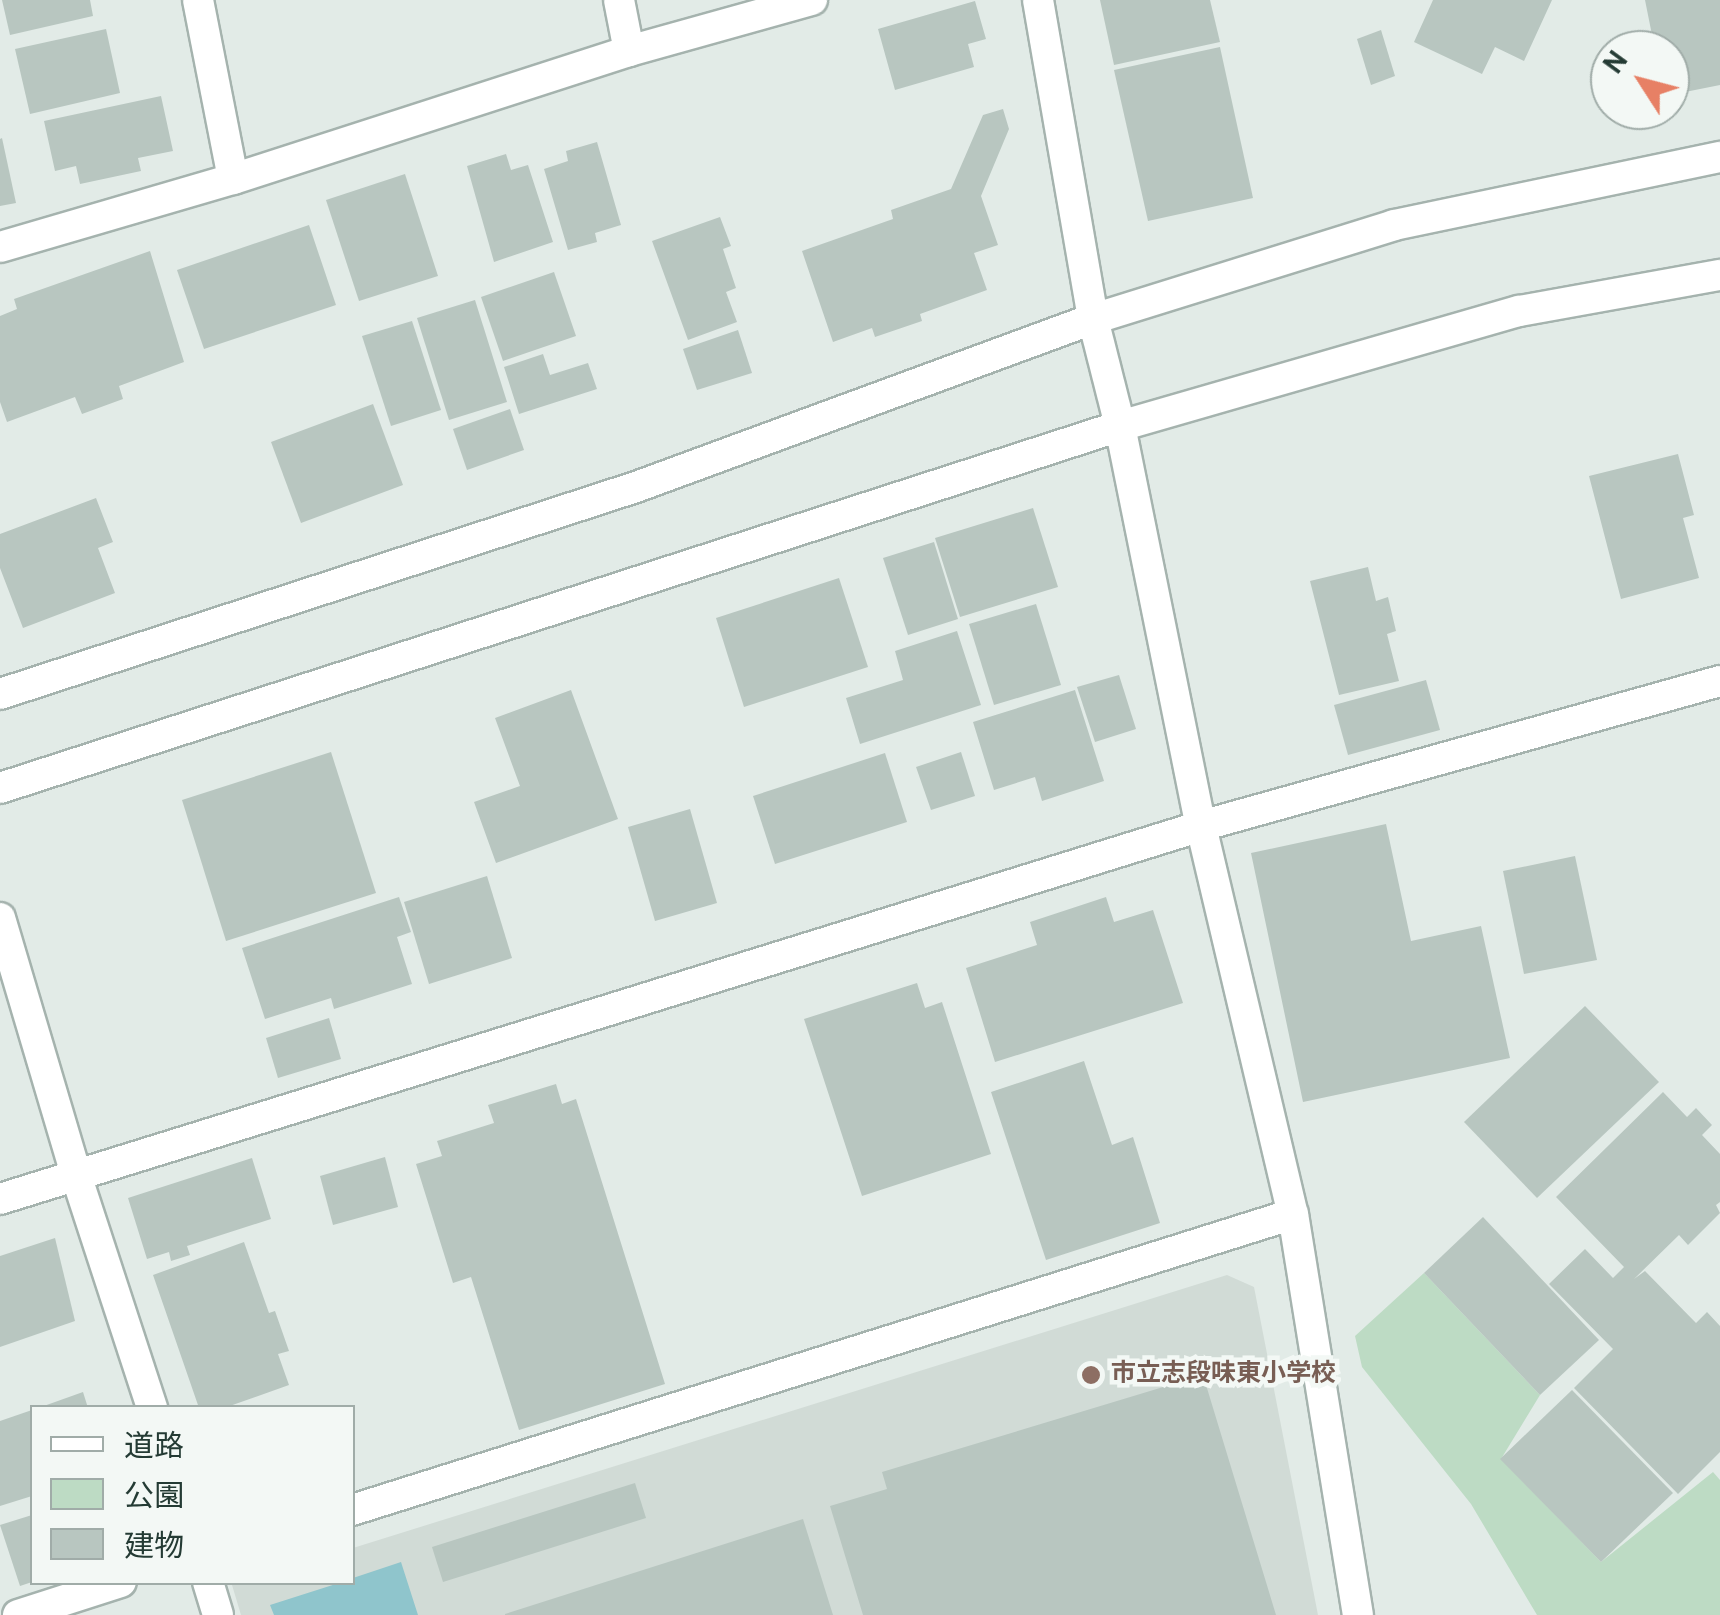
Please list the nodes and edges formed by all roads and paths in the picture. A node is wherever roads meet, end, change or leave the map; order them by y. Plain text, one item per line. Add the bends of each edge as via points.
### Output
1 (198, 0) edge
2 (619, 0) edge
3 (812, 0) edge
4 (1038, 0) edge
5 (629, 51) junction
6 (1720, 156) edge
7 (234, 179) junction
8 (0, 247) edge
9 (1720, 275) edge
10 (1093, 320) junction
11 (1120, 426) junction
12 (1720, 682) edge
13 (0, 694) edge
14 (0, 788) edge
15 (1202, 826) junction
16 (0, 918) edge
17 (76, 1175) junction
18 (0, 1198) edge
19 (1293, 1214) junction
20 (151, 1405) edge
21 (355, 1509) edge
22 (112, 1585) edge
23 (209, 1585) edge
24 (18, 1615) edge
25 (218, 1615) edge
26 (1358, 1615) edge

1 - 7 street
2 - 5 street
3 - 5 street
4 - 10 street
5 - 7 street
6 - 10 street via 1394,225
7 - 8 street
9 - 11 street via 1519,311
10 - 11 street
10 - 13 street via 636,487
11 - 14 street
11 - 15 street
12 - 15 street
15 - 17 street
15 - 19 street
16 - 17 street
17 - 18 street
17 - 20 street
19 - 21 street
19 - 26 street
22 - 24 street
23 - 25 street

